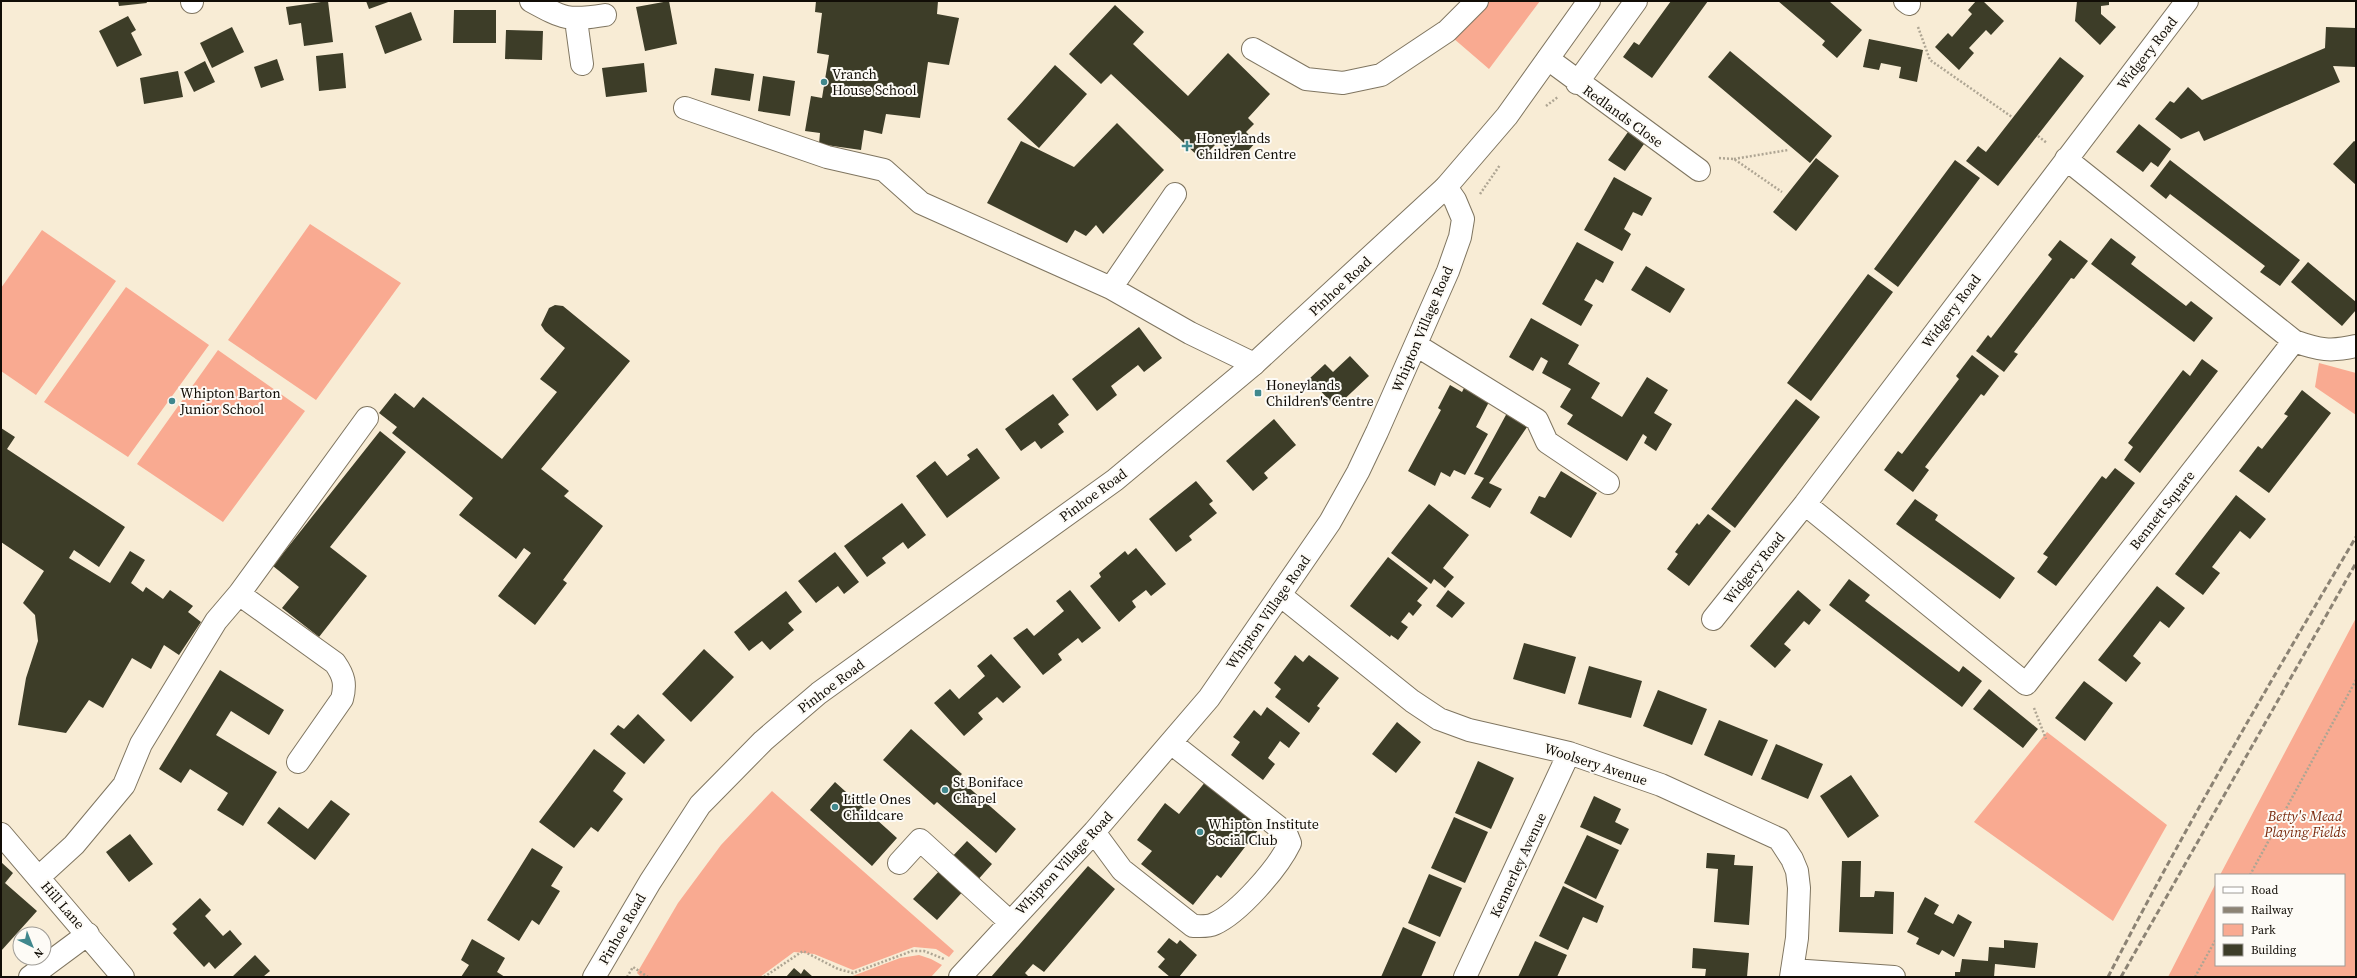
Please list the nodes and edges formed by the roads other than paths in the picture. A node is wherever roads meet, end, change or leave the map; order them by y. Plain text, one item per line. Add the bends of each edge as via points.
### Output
1 (531, 1) edge
2 (1477, 1) edge
3 (1589, 1) edge
4 (1636, 1) edge
5 (2187, 1) edge
6 (605, 15) dead end
7 (576, 20) junction
8 (1253, 49) dead end
9 (1548, 59) junction
10 (582, 64) dead end
11 (1577, 82) junction
12 (685, 108) dead end
13 (2066, 159) junction
14 (1699, 170) road end
15 (1446, 188) junction
16 (1175, 194) dead end
17 (1111, 288) junction
18 (2294, 341) junction
19 (1416, 345) junction
20 (2356, 346) edge
21 (1254, 364) junction
22 (366, 418) dead end
23 (1608, 483) dead end
24 (1805, 504) junction
25 (239, 594) junction
26 (1280, 595) junction
27 (1714, 619) dead end
28 (1171, 743) junction
29 (1569, 753) junction
30 (298, 762) dead end
31 (1094, 832) junction
32 (1, 834) edge
33 (899, 862) dead end
34 (38, 877) junction
35 (1010, 922) junction
36 (88, 934) junction
37 (1791, 973) edge
38 (962, 975) edge
39 (30, 977) edge
40 (123, 977) edge
41 (594, 977) edge
42 (1465, 977) edge
43 (1894, 977) edge

1 - 7 street via 554,14
2 - 8 street via 1447,31 1381,75 1343,83 1306,79
3 - 9 street, Pinhoe Road
4 - 11 street
5 - 13 street, Widgery Road
6 - 7 street
7 - 10 street
9 - 11 street, Redlands Close
9 - 15 street, Pinhoe Road via 1507,116
11 - 14 street, Redlands Close
12 - 17 street via 827,157 884,170 921,203
13 - 18 street
13 - 24 street, Widgery Road
15 - 19 street, Whipton Village Road via 1455,200 1463,219 1460,237
15 - 21 street, Pinhoe Road
16 - 17 street
17 - 21 street via 1190,333
18 - 20 street via 2319,350 2338,350
18 - 24 street, Bennett Square via 2026,684
19 - 23 street via 1537,420 1548,442
19 - 26 street, Whipton Village Road via 1358,472 1330,522
21 - 41 street, Pinhoe Road via 1115,480 819,693 763,741 700,805 650,882
22 - 25 street
24 - 27 street, Widgery Road
25 - 30 street via 335,663 343,675 345,688 342,699
25 - 34 street via 216,621 141,744 124,785 74,845
26 - 28 street, Whipton Village Road via 1209,698
26 - 29 street, Woolsery Avenue via 1438,719 1469,730
28 - 31 street, Whipton Village Road
28 - 31 street via 1286,833 1290,843 1283,857 1232,915 1212,925 1193,926 1122,870
29 - 37 street, Woolsery Avenue via 1661,785 1779,840 1792,859 1798,877 1797,938
29 - 42 street, Kennerley Avenue
31 - 35 street, Whipton Village Road
32 - 34 street, Hill Lane
33 - 35 street via 920,840
34 - 36 street, Hill Lane
35 - 38 street, Whipton Village Road
36 - 39 street
36 - 40 street, Hill Lane
37 - 43 street

